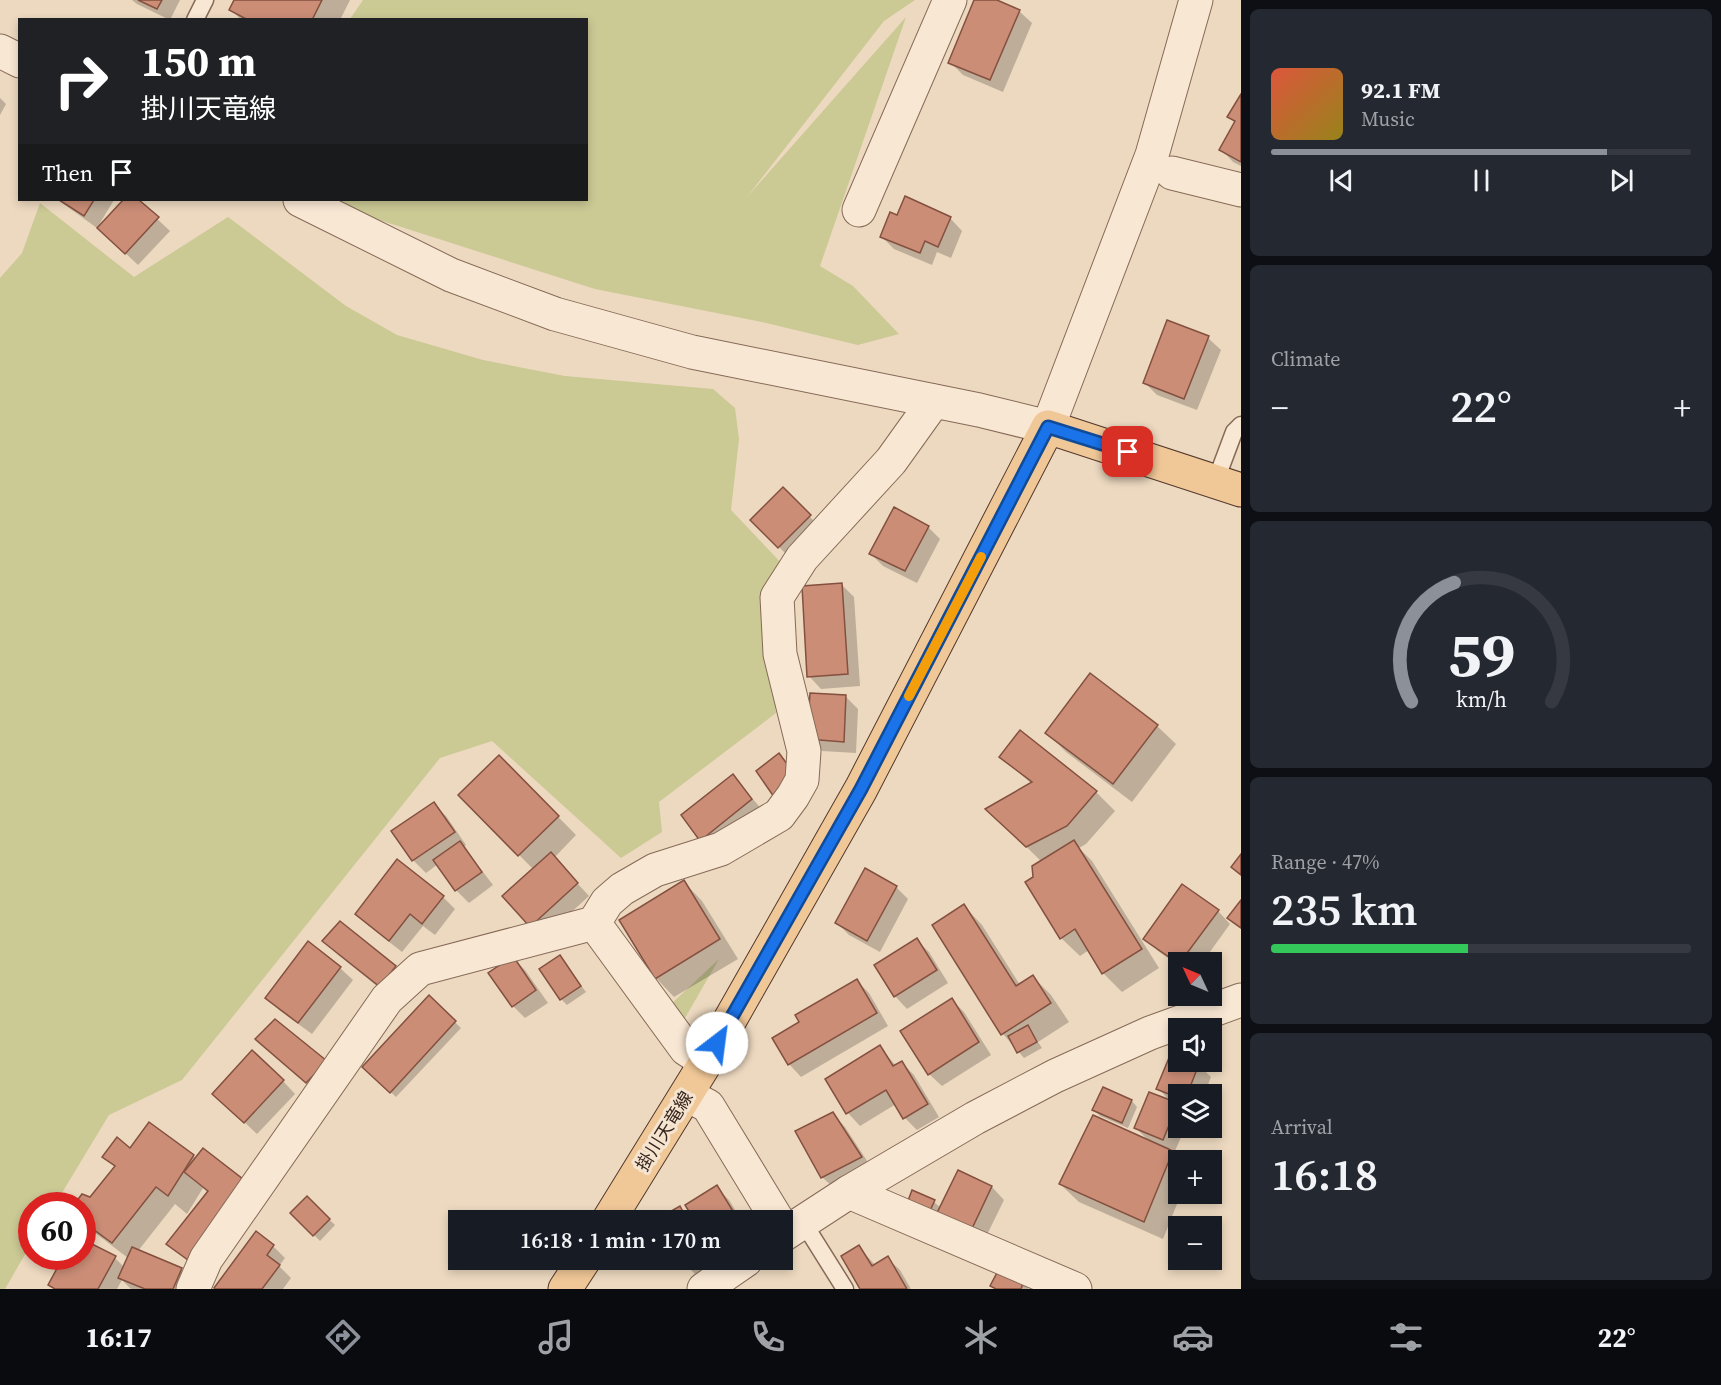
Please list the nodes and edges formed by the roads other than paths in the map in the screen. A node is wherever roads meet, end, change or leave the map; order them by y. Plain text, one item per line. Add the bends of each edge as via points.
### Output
1 (205, 0) edge
2 (950, 0) edge
3 (1196, 0) edge
4 (196, 18) edge
5 (0, 51) edge
6 (18, 60) edge
7 (1172, 173) dead end
8 (1241, 190) edge
9 (302, 201) edge
10 (859, 210) dead end
11 (934, 401) junction
12 (1241, 426) edge
13 (1048, 427) junction
14 (1228, 485) edge
15 (594, 923) junction
16 (1241, 1000) edge
17 (706, 1062) junction
18 (687, 1095) junction
19 (849, 1192) junction
20 (615, 1210) edge
21 (774, 1210) edge
22 (793, 1224) edge
23 (793, 1235) edge
24 (577, 1270) edge
25 (732, 1270) edge
26 (193, 1289) edge
27 (565, 1289) edge
28 (704, 1289) edge
29 (845, 1289) edge
30 (1075, 1289) edge

1 - 4 lane
2 - 10 street
3 - 13 street via 1152,155
5 - 6 street
7 - 8 street
9 - 11 street via 451,275 555,314 692,352
11 - 13 street
11 - 15 street via 891,461 801,558 777,597 780,654 804,751 802,780 793,796 779,814 721,849 655,870 622,889 607,902
12 - 14 lane via 1234,432
13 - 14 main road
13 - 17 main road, 掛川天竜線 via 861,789
15 - 17 street via 686,1049
15 - 26 street via 420,969 412,976 387,999 206,1259
16 - 19 street via 1150,1033 1055,1076
17 - 18 main road, 掛川天竜線
18 - 20 main road, 掛川天竜線
18 - 21 street via 708,1106
19 - 22 street
19 - 30 street
23 - 29 lane
24 - 27 main road
25 - 28 street

